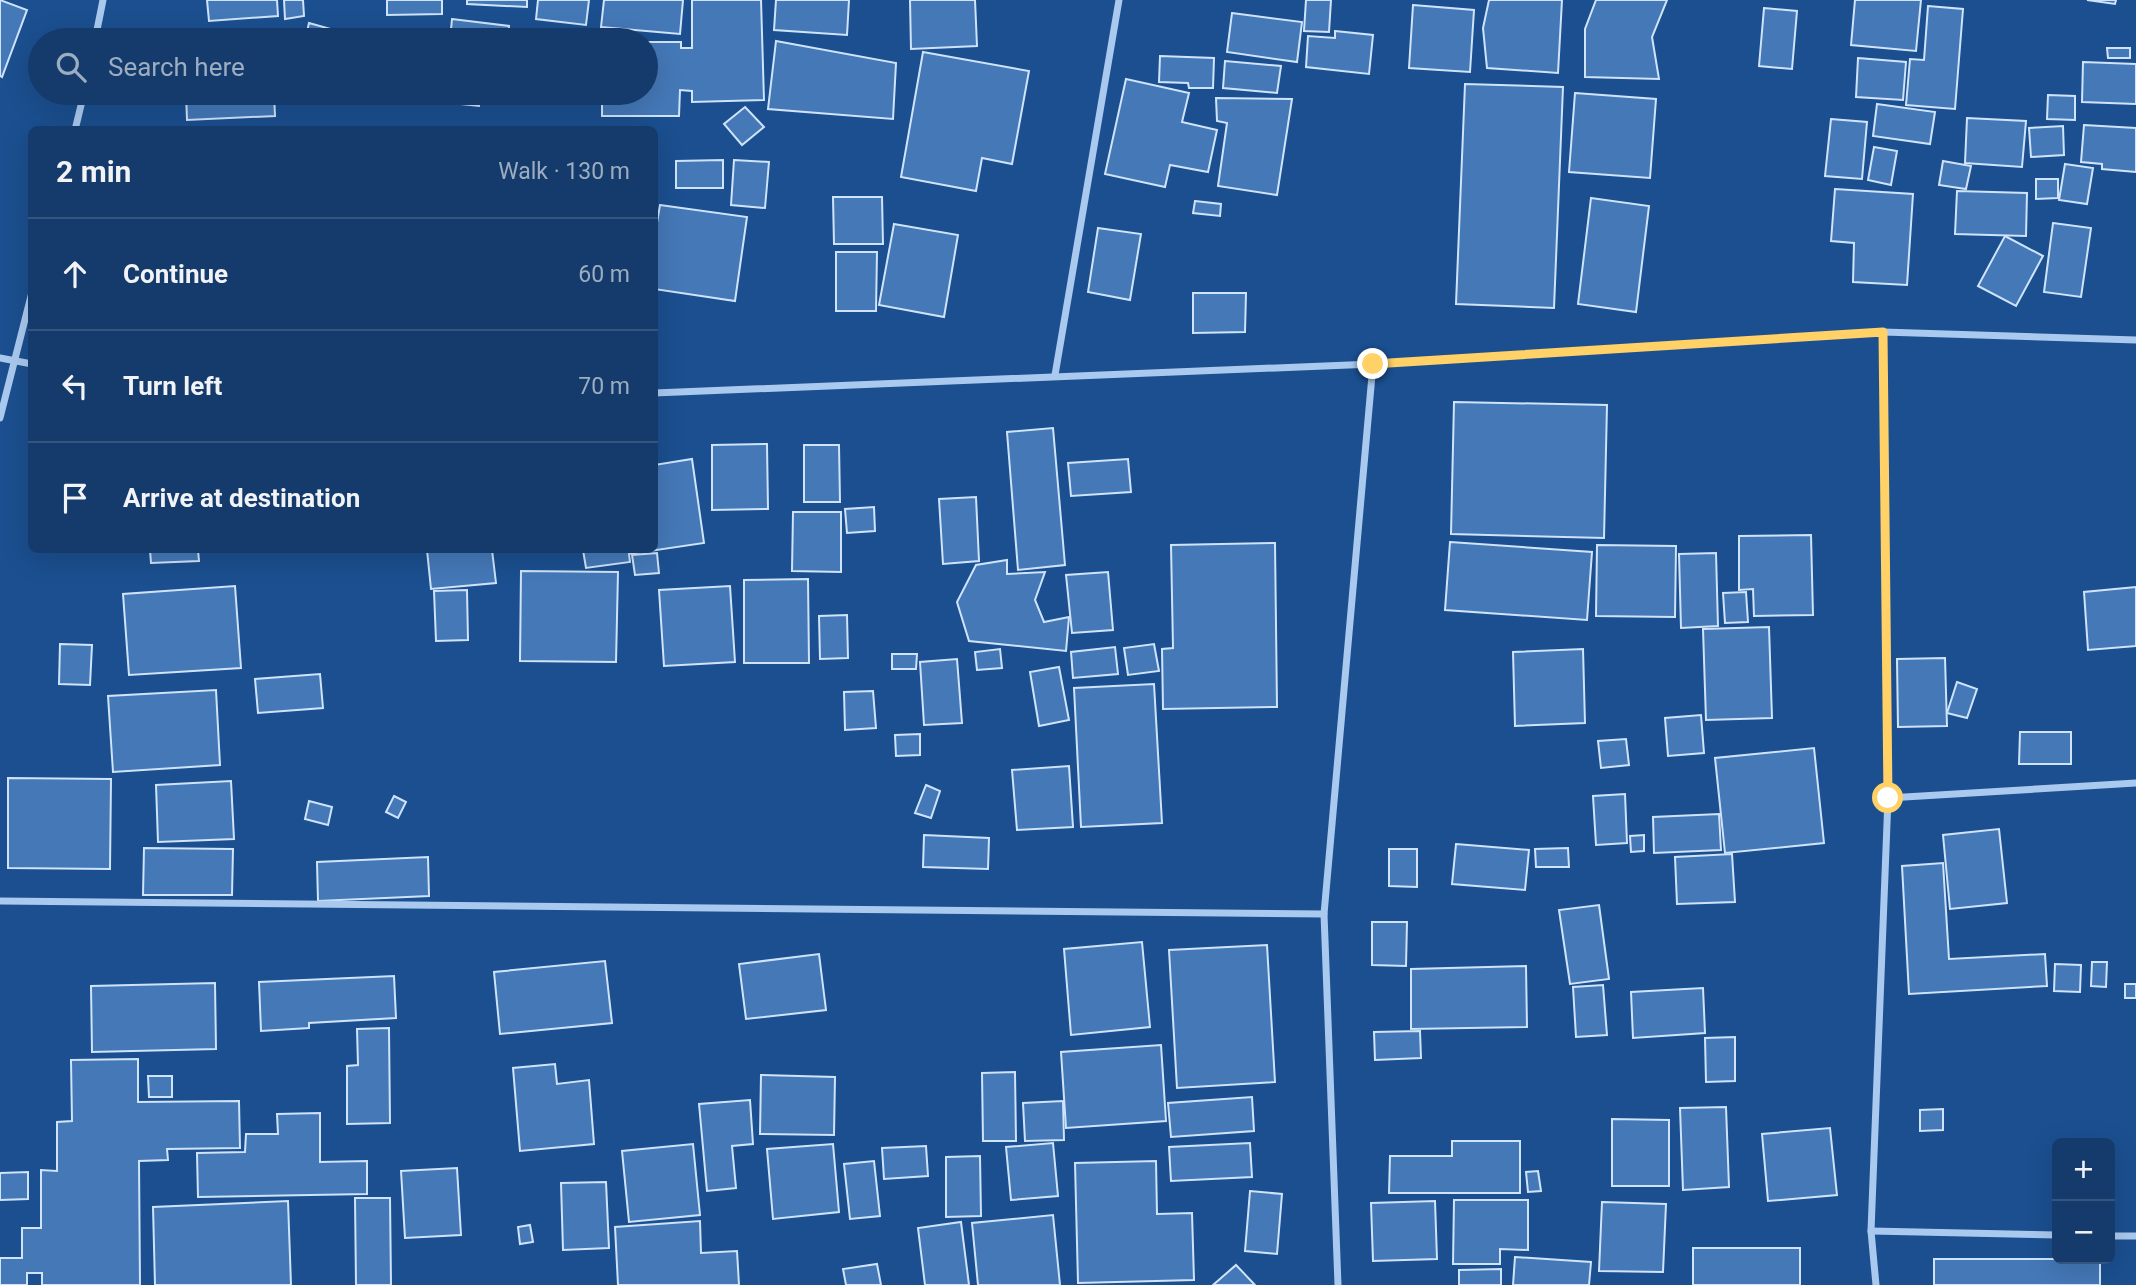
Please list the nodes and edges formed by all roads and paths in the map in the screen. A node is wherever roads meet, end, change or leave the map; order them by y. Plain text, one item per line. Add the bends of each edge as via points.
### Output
1 (103, 0) edge
2 (1119, 0) edge
3 (97, 28) edge
4 (82, 105) edge
5 (76, 126) edge
6 (28, 307) edge
7 (1883, 332) junction
8 (2136, 340) edge
9 (0, 358) edge
10 (13, 363) junction
11 (28, 364) edge
12 (1373, 364) junction
13 (1055, 375) junction
14 (658, 393) edge
15 (0, 418) edge
16 (2136, 783) edge
17 (1888, 798) junction
18 (0, 901) edge
19 (1324, 914) junction
20 (1871, 1231) junction
21 (2052, 1235) edge
22 (2115, 1236) edge
23 (2136, 1236) edge
24 (1338, 1285) edge
25 (1876, 1285) edge

1 - 3 street
2 - 13 street
4 - 5 street
6 - 10 street
7 - 8 street
7 - 12 street
7 - 17 street
9 - 10 street
10 - 11 street
10 - 15 street
12 - 13 street
12 - 19 street
13 - 14 street
16 - 17 street
17 - 20 street
18 - 19 street
19 - 24 street
20 - 21 street
20 - 25 street
22 - 23 street

